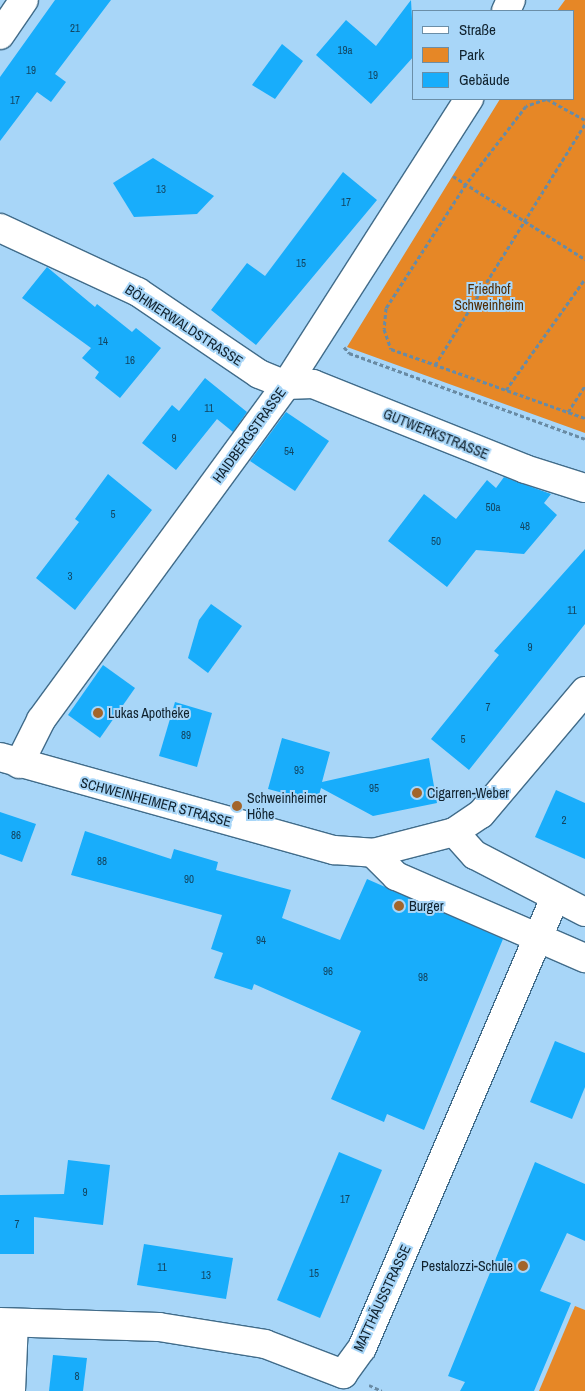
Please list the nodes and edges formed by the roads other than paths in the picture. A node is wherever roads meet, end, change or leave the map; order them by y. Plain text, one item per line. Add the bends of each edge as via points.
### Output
1 (24, 0) edge
2 (0, 35) edge
3 (468, 100) edge
4 (0, 228) edge
5 (286, 384) junction
6 (585, 488) edge
7 (585, 691) edge
8 (10, 761) edge
9 (454, 832) junction
10 (373, 853) junction
11 (555, 898) junction
12 (585, 912) edge
13 (539, 936) junction
14 (585, 958) edge
15 (7, 1322) edge
16 (11, 1391) edge

1 - 2 street
3 - 5 street, HAIDBERGSTRASSE
4 - 5 street, BÖHMERWALDSTRASSE via 138,292 259,374
5 - 6 street, GUTWERKSTRASSE via 313,384 525,469
5 - 8 street, HAIDBERGSTRASSE
7 - 9 street via 480,814
8 - 10 street, SCHWEINHEIMER STRASSE via 334,850
9 - 10 street, SCHWEINHEIMER STRASSE
9 - 11 street via 475,855
10 - 13 street via 396,876
11 - 12 street
11 - 13 street, MATTHÄUSSTRASSE
13 - 14 street
13 - 15 street, MATTHÄUSSTRASSE via 362,1348 343,1374 265,1344 159,1327
15 - 16 street

